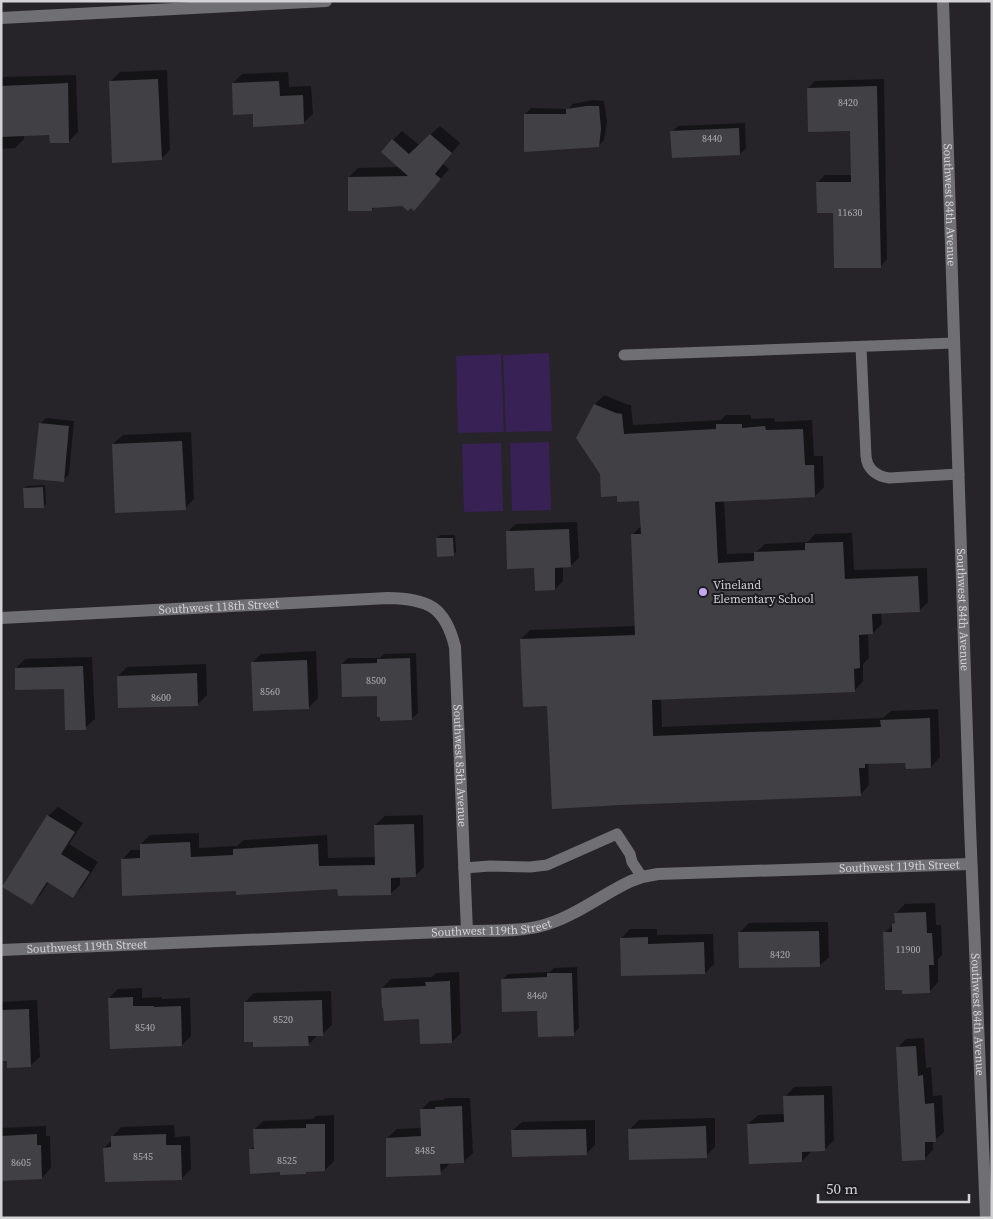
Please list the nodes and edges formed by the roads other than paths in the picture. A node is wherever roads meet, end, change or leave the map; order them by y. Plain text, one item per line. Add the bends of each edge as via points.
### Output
1 (326, 1) edge
2 (943, 1) edge
3 (1, 18) edge
4 (954, 344) junction
5 (861, 347) junction
6 (624, 355) dead end
7 (958, 474) junction
8 (434, 608) joint
9 (1, 618) edge
10 (971, 864) junction
11 (464, 868) junction
12 (642, 877) junction
13 (467, 931) junction
14 (1, 950) edge
15 (986, 1218) edge

1 - 3 street
2 - 4 street, Southwest 84th Avenue
4 - 5 lane
4 - 7 street, Southwest 84th Avenue
5 - 6 lane
5 - 7 lane via 866,456 870,468 889,478
7 - 10 street, Southwest 84th Avenue
8 - 9 street, Southwest 118th Street via 414,600 388,598
8 - 11 street, Southwest 85th Avenue via 447,624 455,647
10 - 12 street, Southwest 119th Street via 679,872
10 - 15 street, Southwest 84th Avenue
11 - 12 lane via 547,865 616,834
11 - 13 street, Southwest 85th Avenue
12 - 13 street, Southwest 119th Street via 543,926
13 - 14 street, Southwest 119th Street

